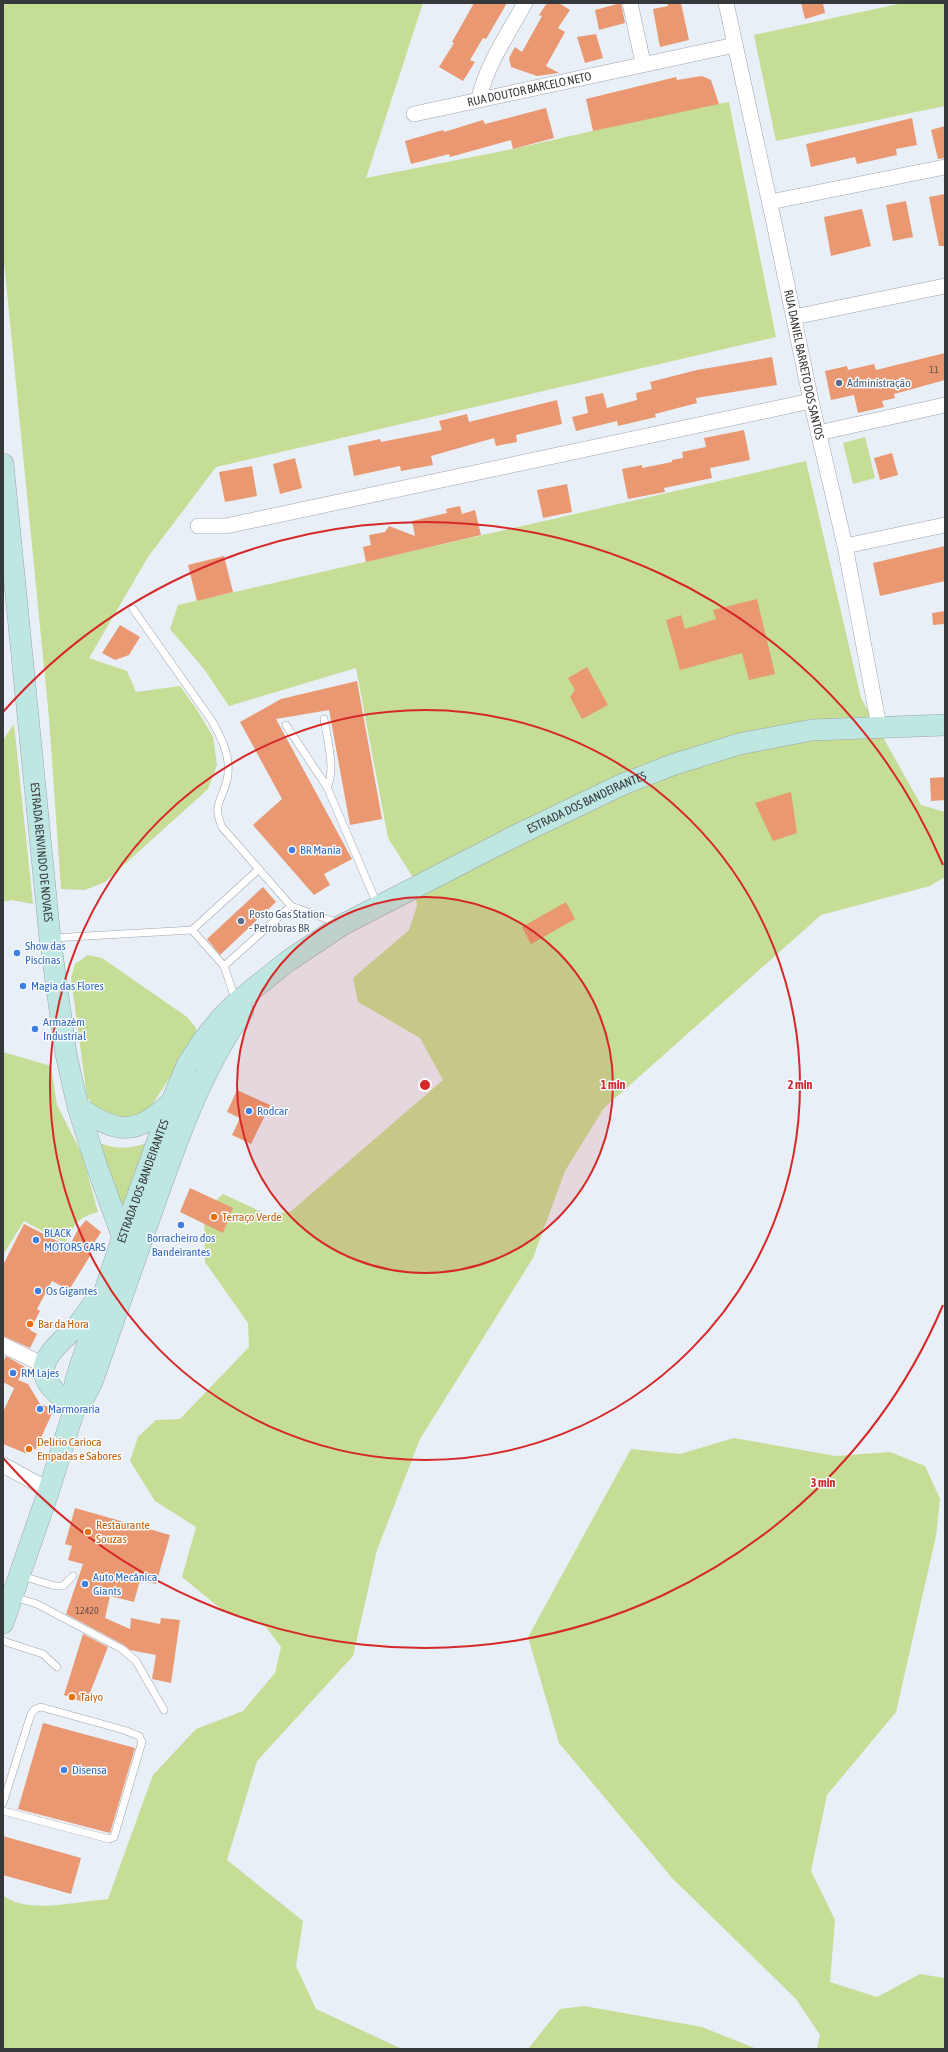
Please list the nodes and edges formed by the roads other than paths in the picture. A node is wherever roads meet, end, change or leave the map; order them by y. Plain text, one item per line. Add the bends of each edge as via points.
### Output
1 (525, 3) edge
2 (630, 3) edge
3 (726, 3) edge
4 (735, 45) junction
5 (643, 63) junction
6 (479, 98) junction
7 (414, 114) dead end
8 (945, 167) edge
9 (770, 202) junction
10 (945, 286) edge
11 (794, 317) junction
12 (811, 401) junction
13 (945, 405) edge
14 (818, 433) junction
15 (3, 464) edge
16 (4, 492) edge
17 (945, 525) edge
18 (198, 526) dead end
19 (845, 546) junction
20 (133, 609) dead end
21 (324, 719) dead end
22 (286, 725) dead end
23 (879, 726) junction
24 (945, 726) edge
25 (327, 787) junction
26 (259, 869) junction
27 (291, 906) junction
28 (378, 906) junction
29 (342, 925) junction
30 (192, 930) junction
31 (50, 938) junction
32 (224, 966) junction
33 (262, 982) junction
34 (237, 1002) junction
35 (172, 1101) junction
36 (78, 1107) junction
37 (123, 1236) junction
38 (128, 1278) junction
39 (106, 1286) junction
40 (3, 1345) edge
41 (44, 1365) junction
42 (75, 1407) junction
43 (3, 1465) edge
44 (49, 1490) junction
45 (20, 1575) junction
46 (73, 1576) dead end
47 (12, 1596) junction
48 (3, 1623) edge
49 (3, 1641) edge
50 (57, 1667) dead end
51 (164, 1710) dead end
52 (3, 1802) edge
53 (3, 1811) edge

1 - 6 street via 492,63
2 - 5 street
3 - 4 street, RUA DANIEL BARRETO DOS SANTOS
4 - 5 street, RUA DOUTOR BARCELO NETO
4 - 9 street, RUA DANIEL BARRETO DOS SANTOS
5 - 6 street, RUA DOUTOR BARCELO NETO
6 - 7 street, RUA DOUTOR BARCELO NETO
8 - 9 street
9 - 11 street, RUA DANIEL BARRETO DOS SANTOS
10 - 11 street
11 - 12 street, RUA DANIEL BARRETO DOS SANTOS
12 - 14 street, RUA DANIEL BARRETO DOS SANTOS
12 - 18 street via 226,526
13 - 14 street
14 - 19 street, RUA DANIEL BARRETO DOS SANTOS
15 - 16 main road, ESTRADA BENVINDO DE NOVAES
16 - 31 main road, ESTRADA BENVINDO DE NOVAES
17 - 19 street
19 - 23 street, RUA DANIEL BARRETO DOS SANTOS
20 - 26 lane via 222,739 228,759 227,779 218,803 217,815 222,827
21 - 25 lane via 331,770 331,780
22 - 25 lane
23 - 24 main road, ESTRADA DOS BANDEIRANTES
23 - 28 main road, ESTRADA DOS BANDEIRANTES via 812,730 739,744 672,765 621,785
25 - 28 lane
26 - 27 lane
26 - 30 lane
27 - 29 lane
27 - 32 lane
28 - 29 main road, ESTRADA DOS BANDEIRANTES
29 - 33 main road, ESTRADA DOS BANDEIRANTES via 288,961
30 - 31 lane
30 - 32 lane
31 - 36 main road, ESTRADA BENVINDO DE NOVAES via 66,1054
32 - 34 lane
33 - 34 main road, ESTRADA DOS BANDEIRANTES
33 - 38 main road, ESTRADA DOS BANDEIRANTES via 227,1033 188,1113
34 - 35 main road, ESTRADA DOS BANDEIRANTES via 204,1039 187,1065
35 - 36 main road via 157,1116 131,1127 107,1124
35 - 37 main road, ESTRADA DOS BANDEIRANTES
36 - 37 main road, ESTRADA BENVINDO DE NOVAES
37 - 38 main road, ESTRADA BENVINDO DE NOVAES via 127,1249
37 - 39 main road, ESTRADA DOS BANDEIRANTES
38 - 42 main road, ESTRADA DOS BANDEIRANTES via 92,1382 83,1399
39 - 41 main road via 78,1325 54,1348
39 - 42 main road, ESTRADA DOS BANDEIRANTES via 76,1379 73,1395
40 - 41 street
41 - 42 main road via 44,1375 49,1384
42 - 44 main road, ESTRADA DOS BANDEIRANTES
43 - 44 street
44 - 45 main road, ESTRADA DOS BANDEIRANTES
45 - 46 lane via 56,1586 63,1586
45 - 47 main road, ESTRADA DOS BANDEIRANTES
47 - 48 main road, ESTRADA DOS BANDEIRANTES
47 - 51 lane via 37,1604 122,1649 136,1661
49 - 50 lane via 43,1654
52 - 53 lane via 35,1709 41,1707 124,1730 139,1736 142,1742 114,1837 109,1839

